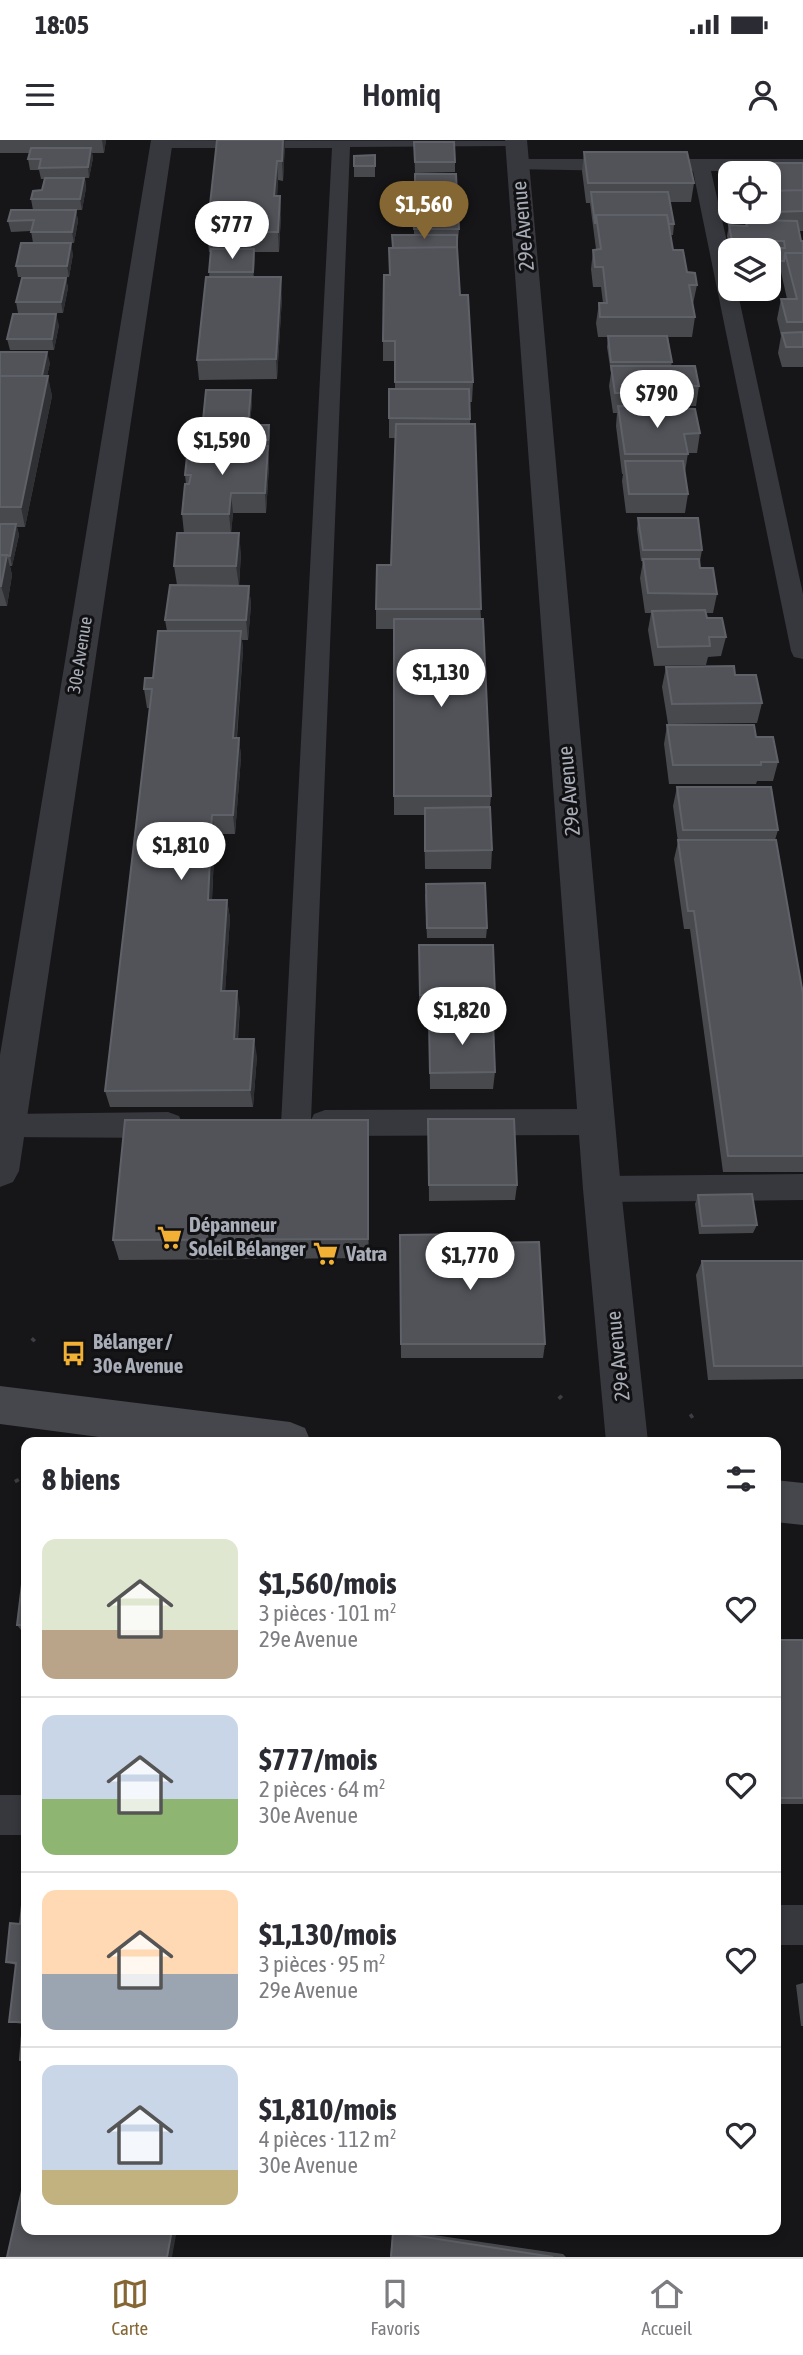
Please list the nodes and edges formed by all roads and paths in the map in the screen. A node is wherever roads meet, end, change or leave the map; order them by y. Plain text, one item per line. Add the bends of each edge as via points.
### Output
1 (162, 141) edge
2 (341, 141) edge
3 (517, 149) edge
4 (701, 165) junction
5 (803, 166) edge
6 (803, 651) edge
7 (8, 1059) edge
8 (597, 1122) junction
9 (198, 1125) edge
10 (7, 1127) junction
11 (0, 1171) edge
12 (803, 1187) edge
13 (602, 1189) junction
14 (37, 1336) dead end
15 (32, 1341) dead end
16 (0, 1405) edge
17 (251, 1437) edge
18 (627, 1437) edge
19 (16, 1479) dead end
20 (20, 1486) dead end
21 (781, 1502) edge
22 (803, 1504) edge
23 (0, 1815) edge
24 (21, 1815) edge
25 (781, 1925) edge
26 (803, 1925) edge

1 - 2 lane
1 - 7 street, 30e Avenue
2 - 3 lane
2 - 8 lane via 282,1124
3 - 4 lane via 654,165
3 - 8 street, 29e Avenue
4 - 5 lane
4 - 6 lane
7 - 10 street, 30e Avenue
8 - 13 street, 29e Avenue
9 - 10 lane
10 - 11 street, 30e Avenue
12 - 13 lane
13 - 18 street, 29e Avenue
14 - 15 path
16 - 17 street
19 - 20 path
21 - 22 street
23 - 24 lane
25 - 26 lane

